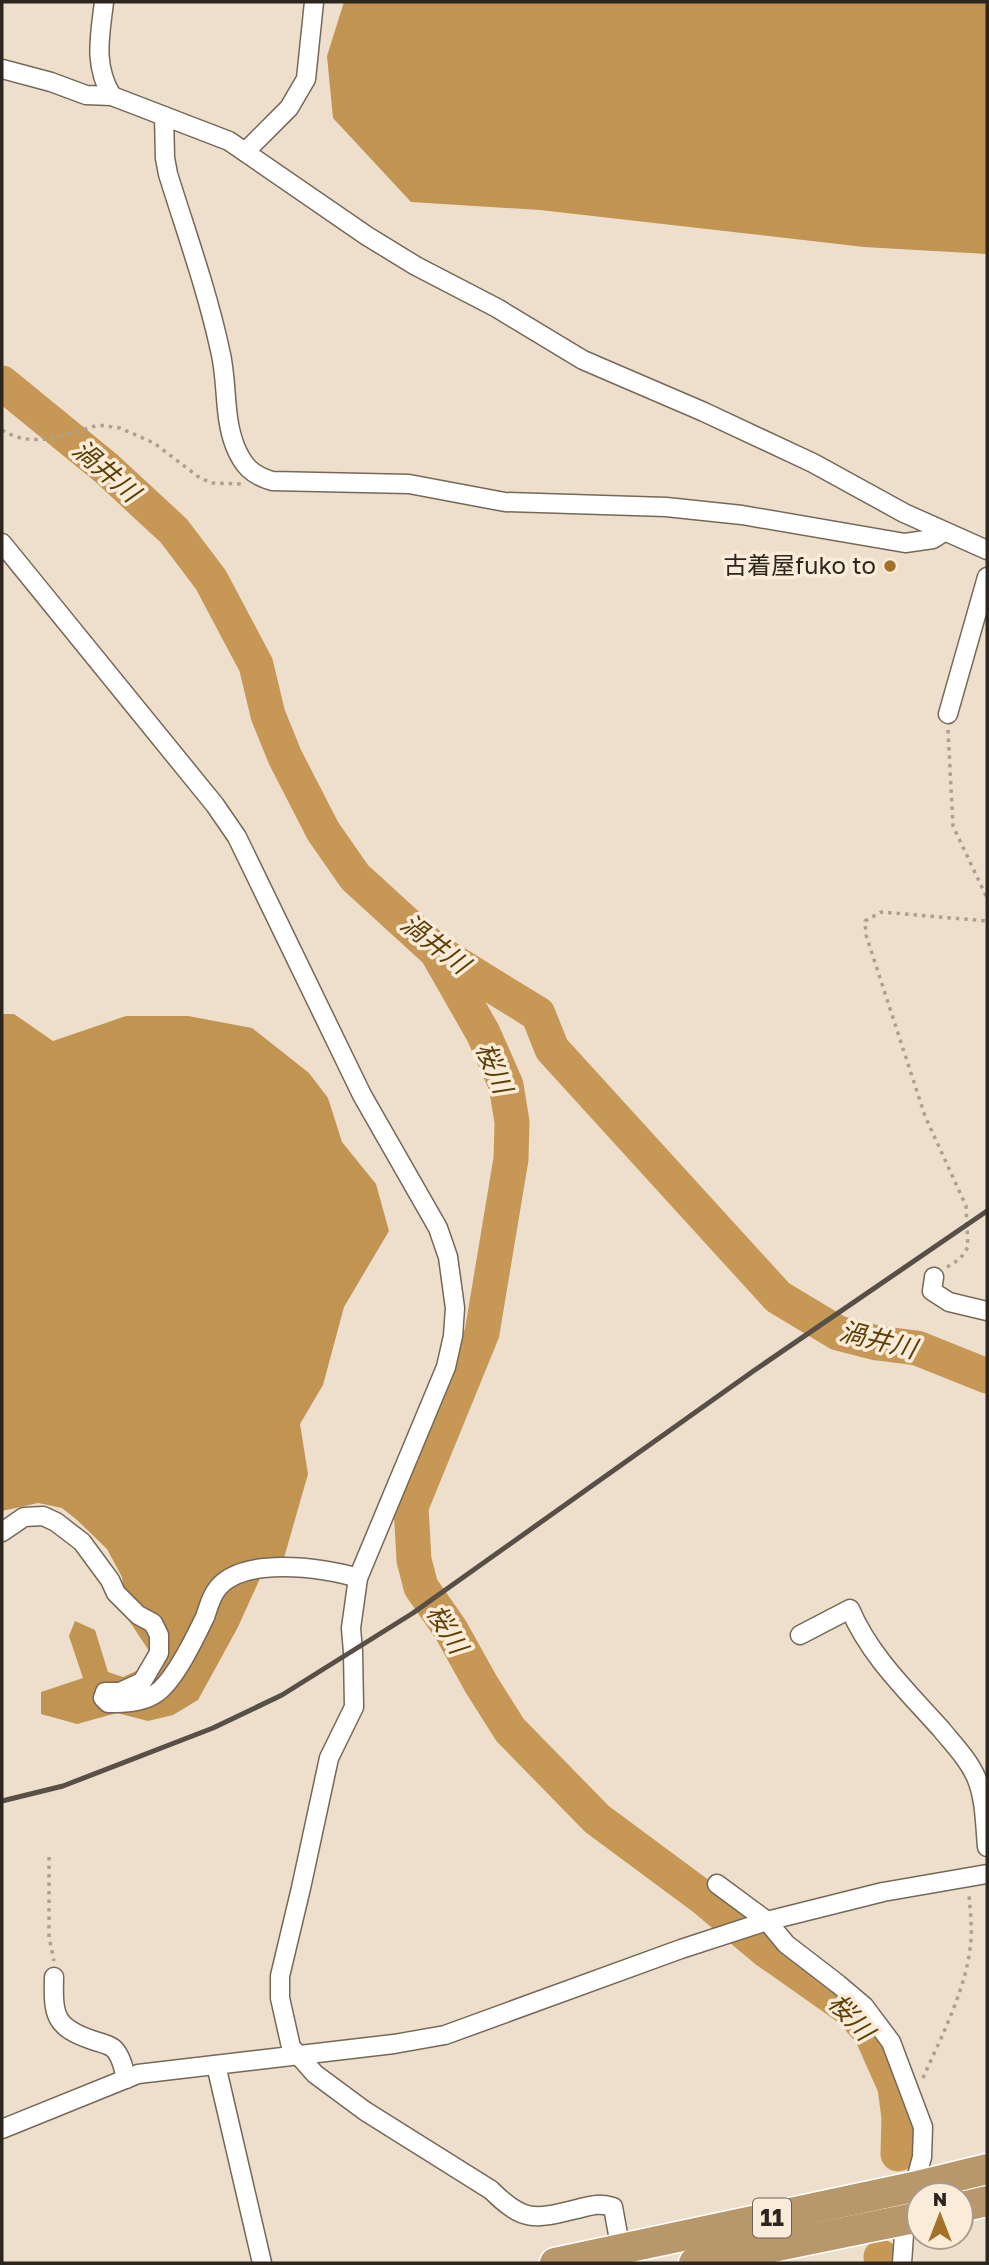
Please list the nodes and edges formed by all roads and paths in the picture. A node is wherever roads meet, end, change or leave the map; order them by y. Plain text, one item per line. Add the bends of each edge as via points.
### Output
1 (104, 2) edge
2 (314, 2) edge
3 (2, 69) edge
4 (112, 96) junction
5 (164, 116) junction
6 (245, 152) junction
7 (2, 430) edge
8 (256, 476) junction
9 (944, 532) junction
10 (2, 543) edge
11 (987, 550) edge
12 (987, 577) edge
13 (948, 714) joint
14 (987, 898) edge
15 (987, 920) edge
16 (934, 1277) joint
17 (987, 1311) edge
18 (2, 1532) edge
19 (358, 1578) junction
20 (800, 1635) dead end
21 (987, 1847) edge
22 (49, 1857) dead end
23 (987, 1874) edge
24 (968, 1877) junction
25 (717, 1884) dead end
26 (762, 1923) junction
27 (54, 1977) joint
28 (299, 2056) junction
29 (216, 2065) junction
30 (127, 2079) junction
31 (912, 2098) junction
32 (2, 2129) edge
33 (987, 2169) edge
34 (915, 2181) edge
35 (938, 2181) edge
36 (905, 2189) edge
37 (905, 2220) edge
38 (622, 2257) edge
39 (262, 2263) edge
40 (555, 2263) edge
41 (694, 2263) edge

1 - 4 street via 100,65
2 - 6 street via 306,79 289,108
3 - 4 street via 86,95
4 - 5 street
5 - 6 street via 229,141
5 - 8 street via 165,158 221,352 231,433
6 - 9 street via 416,267 497,308 583,360 813,463
7 - 8 path via 22,440 37,441 109,425 155,443 212,483 238,485
8 - 9 street via 272,481 409,484 505,502 666,507 743,515 905,543 933,539
9 - 11 street
10 - 19 street via 237,837 362,1094 438,1228 448,1257 455,1308 446,1367
12 - 13 street
13 - 14 path via 953,826
15 - 16 path via 881,912 865,921 925,1116 966,1206 968,1247 960,1259
16 - 17 street via 932,1291 949,1302
18 - 19 street via 24,1517 43,1516 56,1522 82,1542 116,1593 153,1623 159,1635 159,1653 142,1682 120,1692 105,1692 103,1698 108,1703 128,1704 156,1693 175,1672 215,1591 228,1581 244,1573 284,1566
19 - 28 street via 351,1628 354,1707 329,1758 279,1976 291,2047
20 - 21 street via 850,1609 873,1651 965,1758 977,1779
22 - 27 path
23 - 24 street
24 - 26 street via 883,1892
24 - 31 path via 971,1940 957,2001
25 - 26 street
26 - 28 street via 445,2035
26 - 31 street via 864,2006 891,2042
27 - 30 street via 53,2003 63,2026 113,2049
28 - 29 street
28 - 38 street via 315,2074 365,2111 525,2216 601,2203 613,2207
29 - 30 street
29 - 39 street
30 - 32 street
31 - 34 street via 923,2127 922,2157
33 - 35 highway, 11
36 - 38 highway, 11
37 - 41 highway, 11
38 - 40 highway, 11

